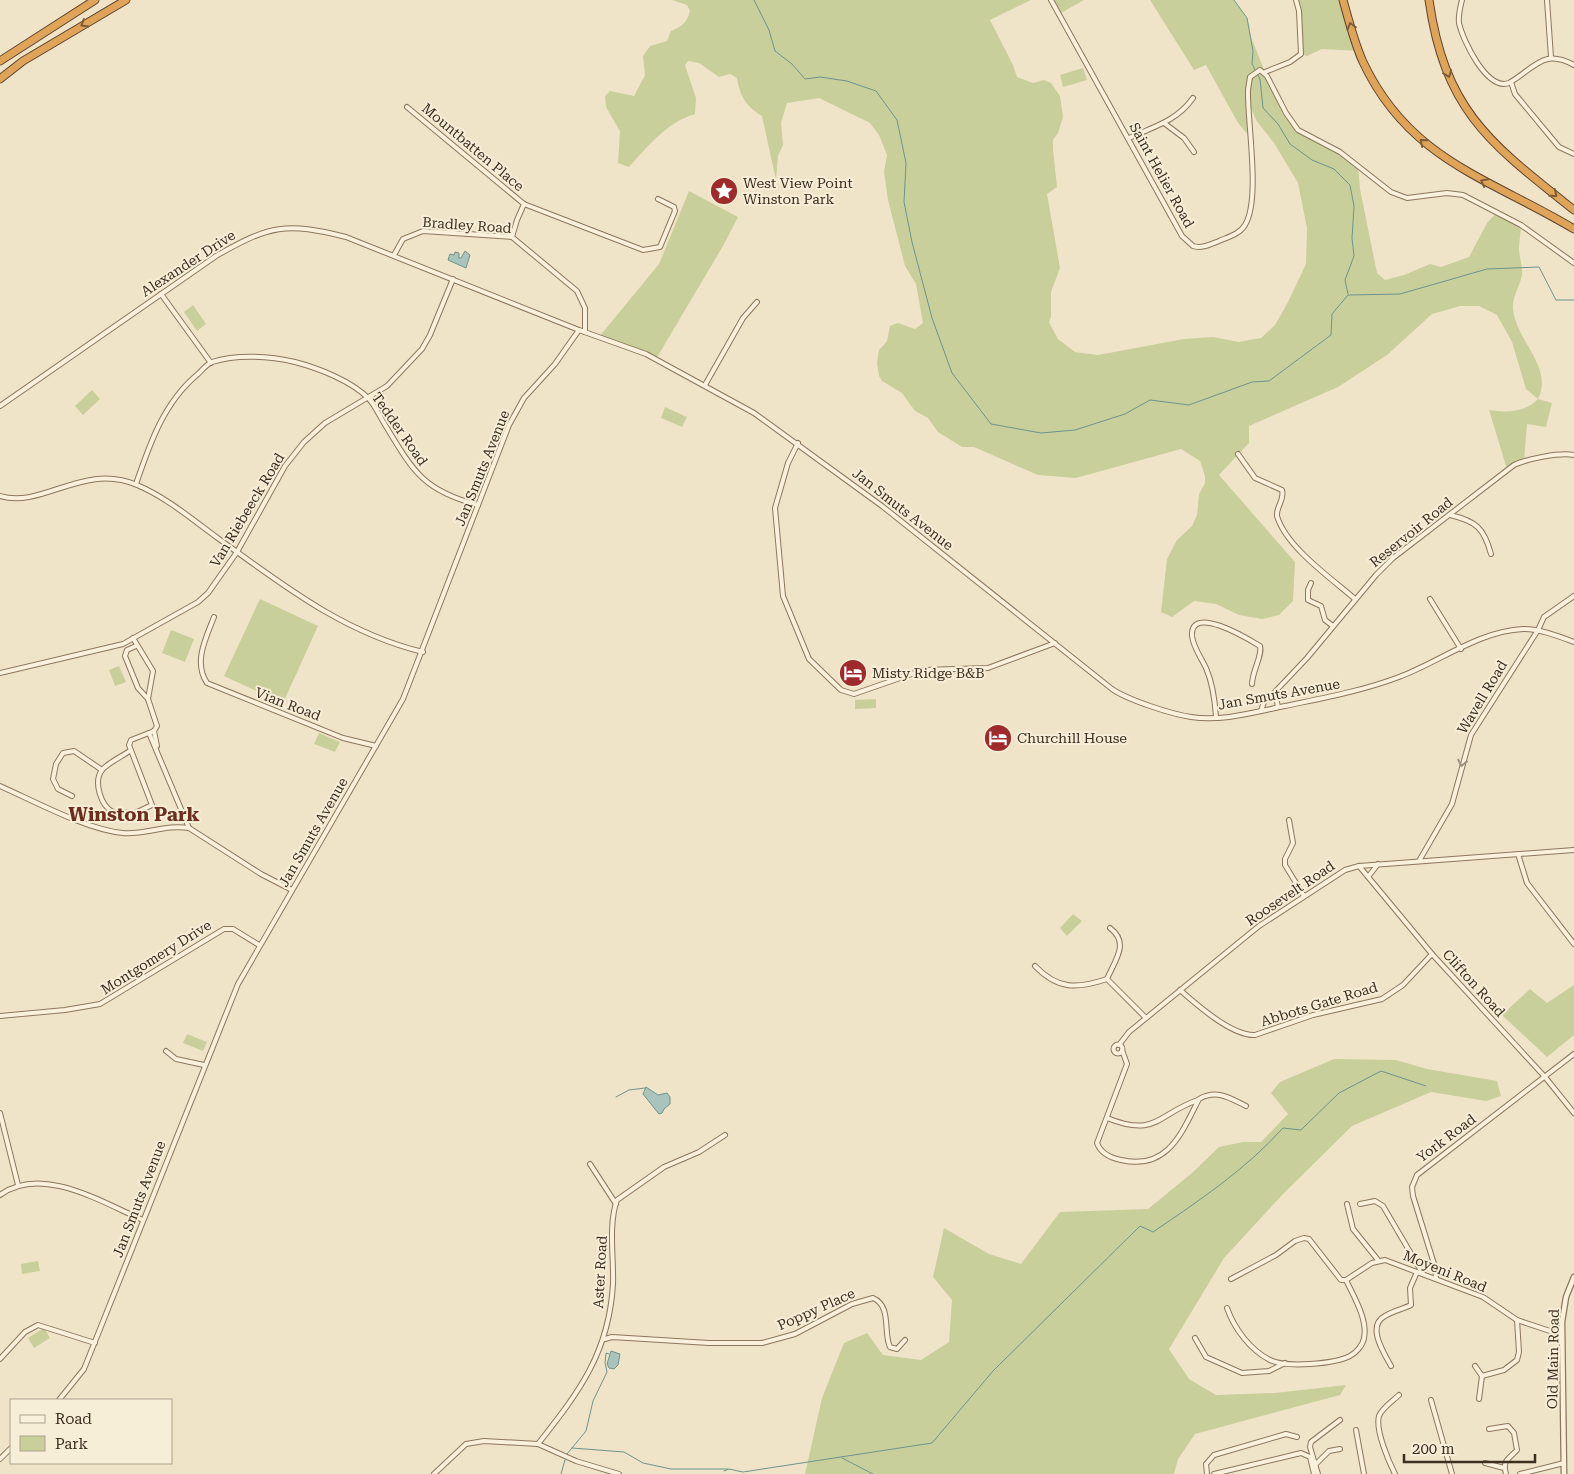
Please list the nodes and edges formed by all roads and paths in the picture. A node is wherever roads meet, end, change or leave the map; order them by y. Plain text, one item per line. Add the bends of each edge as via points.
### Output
1 (95, 0) edge
2 (126, 0) edge
3 (1052, 0) edge
4 (1296, 0) edge
5 (1343, 0) edge
6 (1429, 0) edge
7 (1462, 0) edge
8 (1547, 1) edge
9 (1551, 57) junction
10 (0, 61) edge
11 (1574, 65) edge
12 (1265, 72) junction
13 (0, 78) edge
14 (1510, 82) junction
15 (1193, 98) dead end
16 (407, 107) dead end
17 (1164, 122) junction
18 (1129, 138) junction
19 (1194, 152) dead end
20 (1574, 154) edge
21 (658, 199) dead end
22 (524, 204) junction
23 (1574, 210) edge
24 (1574, 229) edge
25 (512, 237) junction
26 (394, 255) junction
27 (1574, 263) edge
28 (453, 279) junction
29 (161, 294) junction
30 (757, 302) dead end
31 (579, 330) junction
32 (585, 332) junction
33 (211, 363) junction
34 (705, 385) junction
35 (369, 399) junction
36 (0, 406) edge
37 (798, 444) junction
38 (1238, 454) dead end
39 (1574, 455) edge
40 (136, 484) junction
41 (0, 496) edge
42 (478, 505) junction
43 (1450, 515) junction
44 (237, 552) junction
45 (1491, 554) dead end
46 (1311, 583) dead end
47 (1574, 596) edge
48 (1355, 599) junction
49 (1430, 600) dead end
50 (214, 617) dead end
51 (1332, 626) junction
52 (1538, 630) junction
53 (133, 638) junction
54 (1574, 642) edge
55 (1055, 643) junction
56 (136, 646) junction
57 (1461, 649) junction
58 (423, 652) junction
59 (0, 673) edge
60 (1252, 684) dead end
61 (1272, 695) junction
62 (148, 699) junction
63 (1278, 707) junction
64 (1261, 711) junction
65 (1216, 717) junction
66 (154, 731) junction
67 (149, 733) junction
68 (156, 746) junction
69 (376, 746) junction
70 (131, 750) junction
71 (102, 770) junction
72 (0, 786) edge
73 (72, 796) dead end
74 (1289, 820) dead end
75 (188, 828) junction
76 (1574, 850) edge
77 (1518, 854) junction
78 (1419, 861) junction
79 (1378, 864) junction
80 (1359, 866) junction
81 (1368, 877) junction
82 (292, 890) junction
83 (1304, 896) junction
84 (1110, 928) dead end
85 (1574, 944) edge
86 (259, 945) junction
87 (1432, 954) junction
88 (1035, 966) dead end
89 (1107, 979) junction
90 (1180, 990) junction
91 (0, 1016) edge
92 (1146, 1018) junction
93 (1119, 1045) junction
94 (1122, 1050) junction
95 (166, 1051) dead end
96 (1573, 1057) edge
97 (204, 1065) junction
98 (1544, 1077) junction
99 (1198, 1100) junction
100 (1246, 1106) dead end
101 (0, 1113) edge
102 (1574, 1113) edge
103 (1107, 1118) junction
104 (725, 1135) dead end
105 (590, 1164) dead end
106 (18, 1185) junction
107 (0, 1195) edge
108 (616, 1204) junction
109 (1347, 1204) dead end
110 (1360, 1204) dead end
111 (143, 1220) junction
112 (1378, 1260) junction
113 (1417, 1272) junction
114 (1423, 1274) junction
115 (1574, 1277) edge
116 (1436, 1278) junction
117 (1231, 1279) dead end
118 (1346, 1280) junction
119 (1226, 1308) dead end
120 (1517, 1320) junction
121 (1562, 1335) junction
122 (1195, 1338) dead end
123 (604, 1339) junction
124 (905, 1340) dead end
125 (95, 1343) junction
126 (0, 1359) edge
127 (1285, 1363) junction
128 (1390, 1366) dead end
129 (1475, 1366) dead end
130 (1482, 1376) junction
131 (1399, 1395) dead end
132 (60, 1399) edge
133 (1479, 1399) dead end
134 (1431, 1400) dead end
135 (1340, 1420) dead end
136 (1490, 1429) dead end
137 (1356, 1430) dead end
138 (1297, 1437) dead end
139 (538, 1444) junction
140 (10, 1449) edge
141 (1340, 1449) dead end
142 (0, 1459) edge
143 (1485, 1463) dead end
144 (1564, 1463) junction
145 (1315, 1465) junction
146 (1504, 1468) junction
147 (434, 1474) edge
148 (619, 1474) edge
149 (1208, 1474) edge
150 (1214, 1474) edge
151 (1314, 1474) edge
152 (1318, 1474) edge
153 (1364, 1474) edge
154 (1395, 1474) edge
155 (1452, 1474) edge
156 (1506, 1474) edge
157 (1520, 1474) edge
158 (1564, 1474) edge

1 - 10 highway
2 -> 13 highway
3 - 18 street, Saint Helier Road
4 - 12 street via 1301,54
24 -> 5 highway via 1463,170 1412,133 1382,96 1359,51
6 -> 23 highway via 1432,27 1451,83 1474,121 1502,151
7 - 14 street via 1459,11 1461,28 1485,74 1496,84
8 - 9 street
9 - 11 street
9 - 14 street
12 - 18 street, Saint Helier Road via 1257,70 1252,74 1248,90 1252,198 1246,224 1231,236 1202,247 1188,242
12 - 27 street via 1298,130 1340,152 1391,192 1408,198 1447,193 1463,196 1522,225
14 - 20 street via 1515,94 1559,147
15 - 17 street via 1180,114
16 - 22 street, Mountbatten Place
17 - 18 street
17 - 19 street via 1184,138
21 - 22 street, Mountbatten Place via 675,210 660,247 643,250
22 - 25 street, Mountbatten Place
25 - 26 street, Bradley Road via 423,231 403,239
25 - 32 street, Bradley Road via 577,291 585,308
26 - 28 street, Alexander Drive
26 - 29 street, Alexander Drive via 346,237 295,227 282,228 246,239
28 - 31 street, Alexander Drive
28 - 35 street, Van Riebeeck Road via 422,349 400,375
29 - 33 street
29 - 36 street, Alexander Drive
30 - 34 street via 743,318
31 - 32 street, Jan Smuts Avenue
31 - 42 street, Jan Smuts Avenue via 555,364 521,402
32 - 34 street, Jan Smuts Avenue via 646,354
33 - 35 street, Tedder Road via 254,357 283,360 336,377
33 - 40 street via 184,385 163,414
34 - 37 street, Jan Smuts Avenue via 754,413
35 - 42 street, Tedder Road via 410,466 422,479 448,496
35 - 44 street, Van Riebeeck Road via 325,423 304,442 285,466
37 - 55 street, Jan Smuts Avenue
37 - 55 street via 788,463 775,508 783,596 810,659 841,690 848,694 857,693 923,670 988,668
38 - 48 street via 1255,478 1282,490 1277,516 1296,544
39 - 43 street, Reservoir Road via 1524,460
40 - 41 street via 95,478 30,496
40 - 44 street
42 - 58 street, Jan Smuts Avenue
43 - 45 street via 1477,525
43 - 48 street, Reservoir Road via 1393,558
44 - 53 street, Van Riebeeck Road via 217,583 198,602
44 - 58 street via 330,616
46 - 51 street via 1308,600 1321,606 1325,620
47 - 52 street via 1544,617
48 - 51 street, Reservoir Road
49 - 57 street
50 - 69 street, Vian Road via 202,651 202,669 207,683 342,738
51 - 61 street, Reservoir Road
52 - 54 street, Jan Smuts Avenue
52 - 57 street, Jan Smuts Avenue via 1503,632
52 -> 78 street, Wavell Road via 1471,735 1452,804
53 - 56 street
53 - 59 street, Van Riebeeck Road via 116,647
55 - 65 street, Jan Smuts Avenue via 1122,695 1184,715
56 - 62 street via 153,671
56 - 62 street via 127,650 125,656 138,688
57 - 63 street, Jan Smuts Avenue via 1373,686
58 - 69 street, Jan Smuts Avenue via 403,699
60 - 65 street via 1260,646 1227,628 1199,624 1193,631 1193,639 1208,671
61 - 63 street via 1276,697
61 - 64 street, Reservoir Road via 1265,699
62 - 66 street via 157,726
63 - 64 street, Jan Smuts Avenue
64 - 65 street, Jan Smuts Avenue
66 - 67 street
66 - 68 street
67 - 68 street
67 - 70 street via 131,740
68 - 75 street
69 - 82 street, Jan Smuts Avenue
70 - 71 street
70 - 71 street via 152,801 151,806 134,813 110,811 99,789
71 - 73 street via 74,751 63,753 52,779 58,789
72 - 75 street via 114,832 133,834 171,826
74 - 83 street via 1293,843 1285,865
75 - 82 street
76 - 77 street, Roosevelt Road
77 - 78 street, Roosevelt Road
77 - 85 street via 1527,884
78 - 79 street, Roosevelt Road
79 - 80 street, Roosevelt Road
79 - 81 street
80 - 81 street, Clifton Road
80 - 83 street, Roosevelt Road via 1339,873
81 - 87 street, Clifton Road
82 - 86 street, Jan Smuts Avenue
83 - 90 street, Roosevelt Road via 1259,926
84 - 89 street via 1118,935 1120,945
86 - 91 street, Montgomery Drive via 233,929 224,929 100,1004
86 - 97 street, Jan Smuts Avenue via 238,984
87 - 90 street, Abbots Gate Road via 1403,985 1382,999 1313,1015 1255,1035 1232,1028
87 - 98 street, Clifton Road
88 - 89 street via 1065,986
89 - 92 street
90 - 92 street, Roosevelt Road
92 - 93 street, Roosevelt Road
93 - 94 street
93 - 94 street via 1114,1046 1114,1051
94 - 103 street via 1126,1064
95 - 97 street via 183,1062
96 - 98 street, York Road
97 - 111 street, Jan Smuts Avenue
98 - 102 street, Clifton Road
98 - 116 street, York Road via 1416,1177 1413,1196
99 - 100 street via 1216,1093
99 - 103 street via 1149,1126
99 - 103 street via 1191,1117 1170,1148 1145,1162 1117,1159 1102,1151 1097,1143
101 - 106 street
104 - 108 street via 699,1152 661,1169 619,1198
105 - 108 street
106 - 107 street
106 - 111 street via 59,1186
108 - 123 street, Aster Road via 612,1299
109 - 112 street via 1353,1229
110 - 114 street via 1375,1201 1384,1206
111 - 125 street, Jan Smuts Avenue
112 - 113 street, Moyeni Road
112 - 118 street
113 - 114 street, Moyeni Road
113 - 128 street via 1410,1288 1410,1305 1382,1318 1378,1327 1378,1339
114 - 116 street, Moyeni Road
115 - 121 street, Old Main Road via 1565,1303
116 - 120 street, Moyeni Road via 1483,1297
117 - 118 street via 1304,1238 1311,1240 1341,1280
118 - 127 street via 1364,1324 1360,1347 1346,1358 1304,1364
119 - 127 street via 1238,1332 1270,1360
120 - 121 street, Moyeni Road
120 - 130 street via 1517,1360 1504,1370
121 - 144 street, Old Main Road
122 - 127 street via 1206,1357 1242,1373 1269,1371
123 - 124 street, Poppy Place via 762,1343 795,1334 852,1304 873,1298 883,1310 890,1347 897,1349
123 - 139 street, Aster Road via 575,1395
125 - 126 street via 38,1325 25,1332
125 - 132 street, Jan Smuts Avenue via 84,1369
129 - 130 street
130 - 133 street
131 - 154 street via 1380,1414 1379,1420 1384,1450
134 - 155 street
135 - 145 street via 1311,1442
136 - 146 street via 1510,1426 1516,1438 1517,1451 1507,1459
137 - 153 street
138 - 149 street via 1286,1434 1214,1455 1206,1464
139 - 147 street via 469,1443
139 - 148 street via 576,1461
140 - 142 street
141 - 145 street via 1329,1451
143 - 146 street
144 - 157 street
144 - 158 street, Old Main Road
145 - 152 street
146 - 156 street
150 - 151 street via 1301,1453 1310,1457

